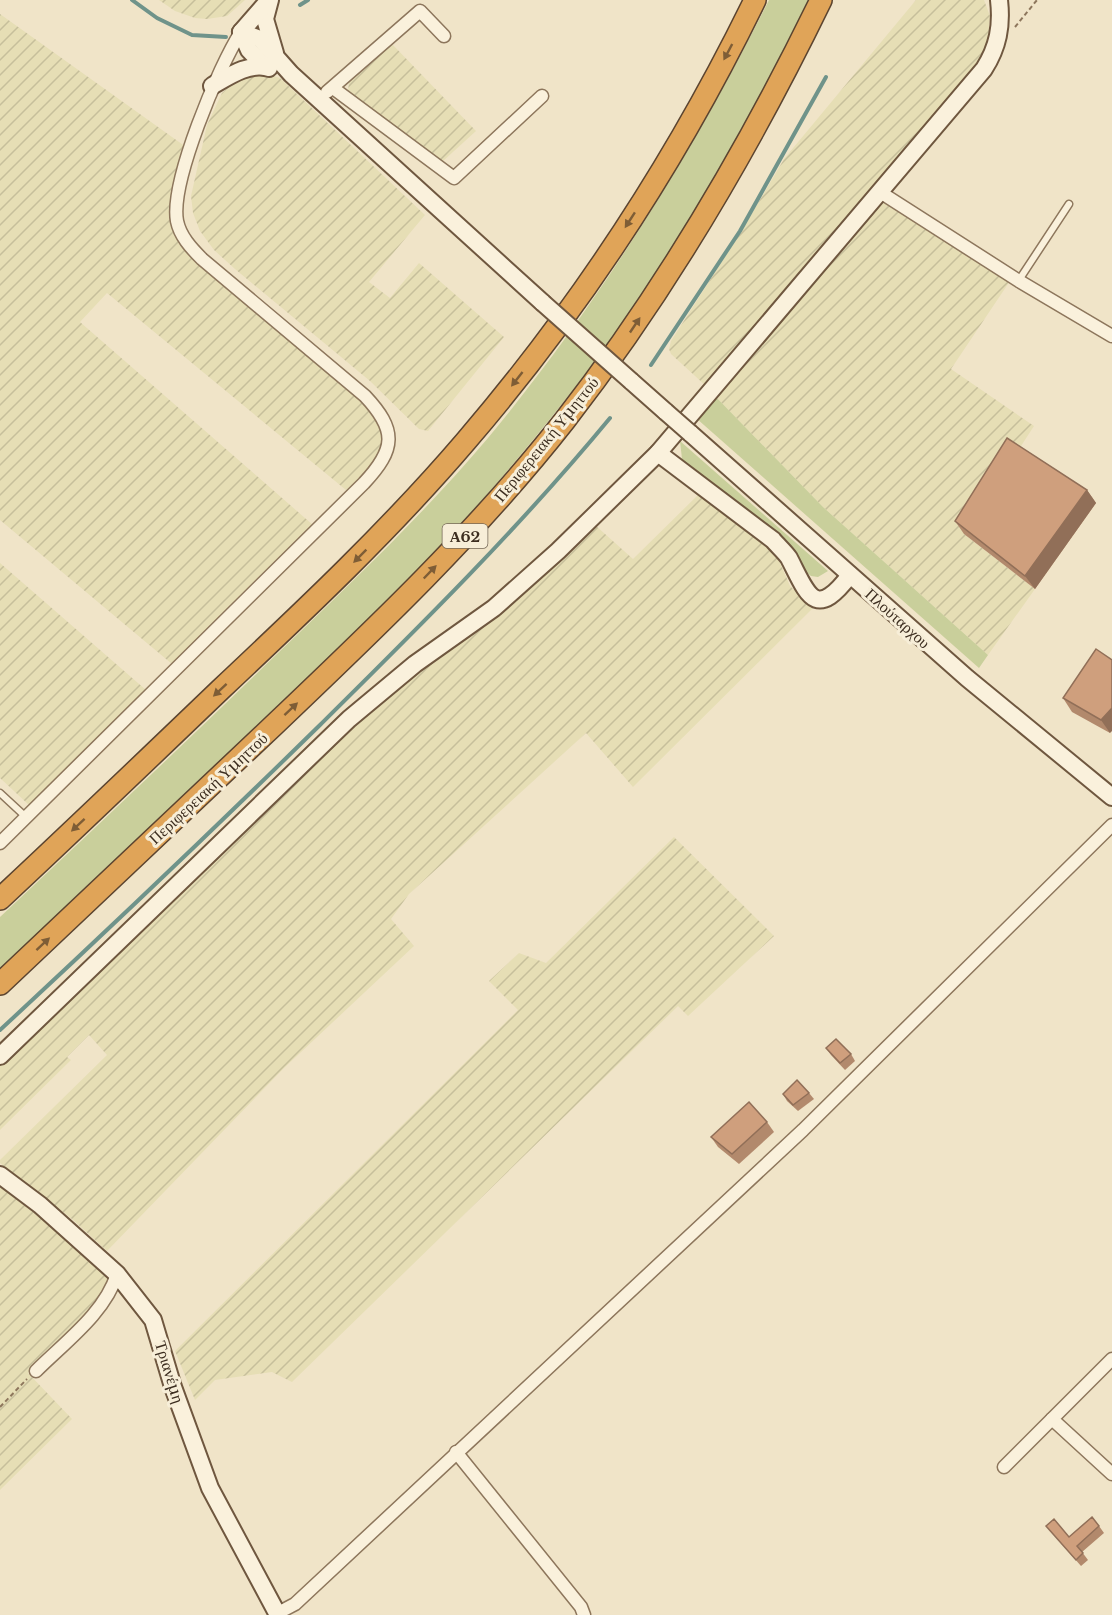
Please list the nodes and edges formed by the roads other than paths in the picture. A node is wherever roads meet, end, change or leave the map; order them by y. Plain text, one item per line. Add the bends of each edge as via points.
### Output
1 (269, 0) edge
2 (755, 0) edge
3 (821, 0) edge
4 (999, 0) edge
5 (241, 32) junction
6 (444, 36) dead end
7 (270, 60) junction
8 (212, 86) junction
9 (333, 88) junction
10 (542, 96) dead end
11 (320, 99) junction
12 (880, 192) junction
13 (1069, 204) dead end
14 (1019, 281) junction
15 (1112, 336) edge
16 (658, 453) junction
17 (850, 575) junction
18 (0, 793) edge
19 (1112, 797) edge
20 (27, 818) junction
21 (1112, 825) edge
22 (0, 843) edge
23 (0, 899) edge
24 (0, 984) edge
25 (0, 1056) edge
26 (0, 1175) edge
27 (117, 1274) junction
28 (1112, 1359) edge
29 (36, 1371) road end
30 (1052, 1419) junction
31 (456, 1452) junction
32 (1004, 1467) dead end
33 (1112, 1474) edge
34 (278, 1614) edge
35 (584, 1615) edge

1 - 5 street
1 - 7 street via 265,19
2 -> 23 highway via 684,132 618,239 546,342 467,440 338,578
24 -> 3 highway, Περιφερειακή Υμηττού / Α62 via 336,666 521,473 632,330 688,246 765,110
4 - 12 street via 994,53
5 - 7 street via 260,39
5 - 8 street
6 - 9 street via 420,11
7 - 8 street
7 - 11 street, Πλούταρχου
8 - 20 street via 177,203 182,234 202,259 365,396 387,425 389,448 377,470
9 - 10 street via 454,178
9 - 11 street
11 - 17 street, Πλούταρχου, bridge
12 - 14 street
12 - 16 street
13 - 14 lane
14 - 15 street
16 - 17 street via 773,540 788,556 800,585 813,598 821,600 836,593
16 - 25 street via 494,608 415,664 349,719
17 - 19 street, Πλούταρχου
18 - 20 lane
20 - 22 street
21 - 31 street via 803,1130
26 - 27 street, Τριανέμη
27 - 29 street via 98,1309
27 - 34 street, Τριανέμη via 153,1320 210,1488
28 - 30 street
30 - 32 street
30 - 33 street
31 - 34 street via 295,1604
31 - 35 street

